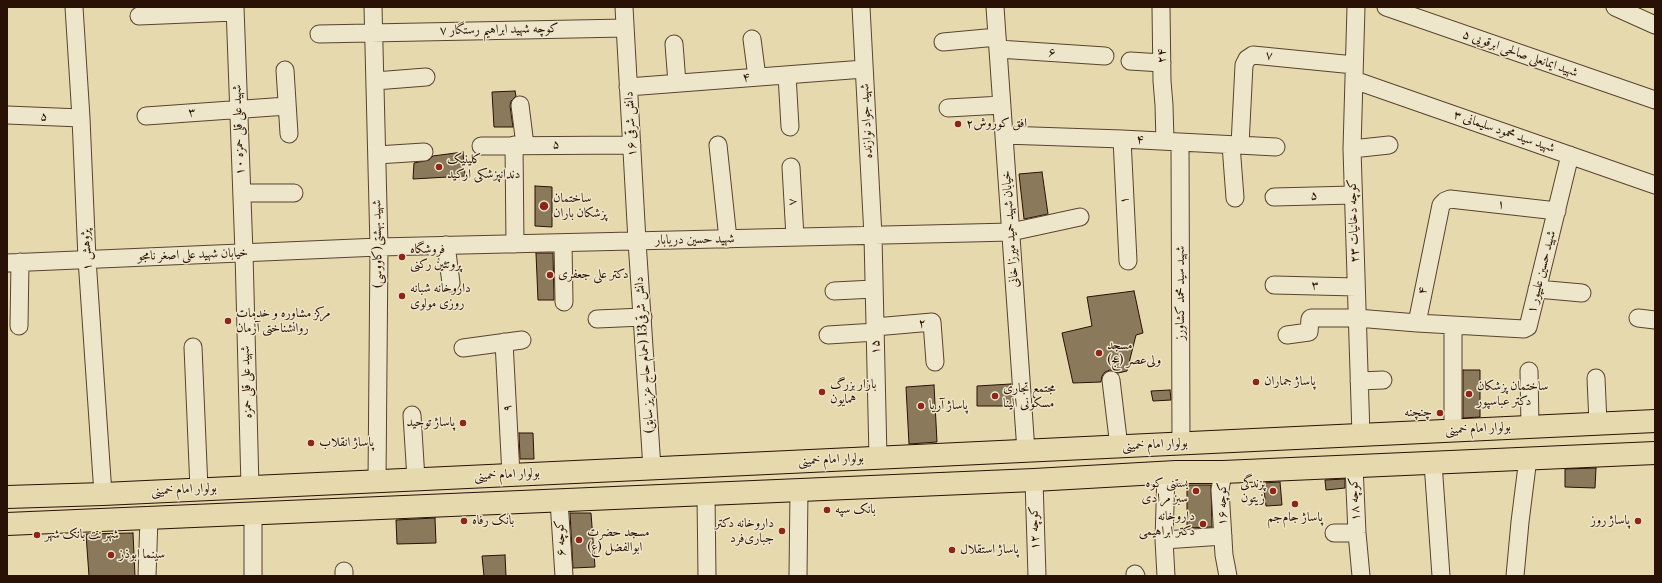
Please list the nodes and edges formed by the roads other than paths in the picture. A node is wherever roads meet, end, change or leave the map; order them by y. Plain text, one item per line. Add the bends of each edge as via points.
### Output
1 (74, 7) edge
2 (372, 7) edge
3 (624, 7) edge
4 (861, 7) edge
5 (995, 7) edge
6 (1161, 7) edge
7 (1356, 7) edge
8 (1386, 7) edge
9 (1615, 7) edge
10 (235, 10) edge
11 (139, 16) dead end
12 (1655, 24) edge
13 (625, 28) junction
14 (373, 32) junction
15 (319, 34) dead end
16 (752, 39) dead end
17 (943, 42) dead end
18 (997, 43) junction
19 (674, 44) dead end
20 (1105, 56) dead end
21 (1130, 61) dead end
22 (1162, 63) junction
23 (864, 69) junction
24 (285, 70) dead end
25 (1354, 72) junction
26 (787, 75) junction
27 (426, 77) dead end
28 (757, 77) junction
29 (374, 81) junction
30 (677, 83) junction
31 (628, 87) junction
32 (1655, 100) edge
33 (520, 105) dead end
34 (1002, 105) junction
35 (287, 106) junction
36 (948, 108) dead end
37 (238, 111) junction
38 (7, 115) edge
39 (146, 116) dead end
40 (81, 118) junction
41 (790, 127) dead end
42 (289, 134) dead end
43 (1004, 135) junction
44 (1122, 139) junction
45 (1173, 142) junction
46 (519, 145) junction
47 (632, 145) junction
48 (718, 145) dead end
49 (1235, 145) junction
50 (1389, 145) dead end
51 (481, 146) dead end
52 (1276, 147) dead end
53 (1352, 149) junction
54 (424, 152) dead end
55 (376, 155) junction
56 (1570, 155) junction
57 (791, 167) dead end
58 (1655, 185) edge
59 (242, 193) junction
60 (294, 193) dead end
61 (1353, 195) junction
62 (1274, 197) dead end
63 (1235, 198) dead end
64 (1445, 201) joint
65 (1557, 211) junction
66 (1080, 217) dead end
67 (1011, 232) junction
68 (872, 236) junction
69 (795, 237) junction
70 (728, 239) junction
71 (637, 241) junction
72 (563, 243) junction
73 (515, 244) junction
74 (446, 245) junction
75 (379, 247) junction
76 (244, 252) junction
77 (87, 259) junction
78 (1128, 261) dead end
79 (13, 263) edge
80 (451, 283) dead end
81 (1274, 285) dead end
82 (1356, 287) junction
83 (874, 289) junction
84 (1537, 289) junction
85 (834, 291) dead end
86 (1582, 294) dead end
87 (564, 302) dead end
88 (643, 317) junction
89 (1357, 318) junction
90 (1638, 318) dead end
91 (597, 319) dead end
92 (1655, 320) edge
93 (1417, 323) junction
94 (18, 326) dead end
95 (1453, 326) junction
96 (876, 329) junction
97 (828, 335) dead end
98 (1287, 335) dead end
99 (522, 340) dead end
100 (504, 342) junction
101 (193, 347) dead end
102 (463, 348) dead end
103 (935, 362) dead end
104 (1530, 371) dead end
105 (1596, 378) dead end
106 (1110, 380) dead end
107 (1383, 380) dead end
108 (1359, 381) junction
109 (412, 415) dead end
110 (1655, 421) edge
111 (1598, 424) junction
112 (1530, 427) junction
113 (1453, 430) junction
114 (1361, 435) junction
115 (1181, 444) junction
116 (1120, 447) junction
117 (1026, 451) junction
118 (1655, 453) edge
119 (878, 458) junction
120 (1528, 458) junction
121 (1433, 463) junction
122 (1354, 466) junction
123 (652, 468) junction
124 (1223, 472) junction
125 (1166, 473) junction
126 (511, 475) junction
127 (416, 479) junction
128 (1034, 480) junction
129 (377, 481) junction
130 (250, 487) junction
131 (199, 489) junction
132 (799, 490) junction
133 (103, 494) junction
134 (706, 494) junction
135 (7, 497) edge
136 (559, 501) junction
137 (253, 515) junction
138 (149, 519) junction
139 (7, 524) edge
140 (1357, 532) junction
141 (1334, 533) dead end
142 (1223, 536) junction
143 (1164, 540) junction
144 (147, 576) edge
145 (253, 576) edge
146 (564, 576) edge
147 (707, 576) edge
148 (798, 576) edge
149 (1037, 576) edge
150 (1166, 576) edge
151 (1228, 576) edge
152 (1362, 576) edge
153 (1442, 576) edge
154 (1515, 576) edge

1 - 40 street, پژوهش ۱
2 - 14 street, شهید بهشتی(کاووسی)
3 - 13 street, دانش شرقی ۱۶
4 - 23 street, شهید جواد نوازنده
5 - 18 street, خیابان شهید حمید میرزا خانی
6 - 22 street, ۲۴
7 - 25 street, کوچه دخانیات ۲۳
8 - 32 street, شهید ایمانعلی صالحی ابرقویی ۵
9 - 12 street
10 - 11 street
10 - 37 street, شهید علی قلی حمزه ۱۰
13 - 14 street, کوچه شهید ابراهیم رستگار ۷
13 - 31 street, دانش شرقی ۱۶
14 - 15 street, کوچه شهید ابراهیم رستگار ۷
14 - 29 street, شهید بهشتی(کاووسی)
16 - 28 street
17 - 18 street
18 - 20 street, ۶
18 - 34 street, خیابان شهید حمید میرزا خانی
19 - 30 street
21 - 22 street
22 - 45 street, ۲۴ via 1164,105
23 - 26 street, ۴
23 - 68 street, شهید جواد نوازنده
24 - 35 street
25 - 49 street, ۷ via 1253,55 1244,65
25 - 53 street, کوچه دخانیات ۲۳
25 - 56 street, شهید سید محمود سلیمانی ۳
26 - 28 street, ۴
26 - 41 street
27 - 29 street
28 - 30 street, ۴
29 - 55 street, شهید بهشتی(کاووسی)
30 - 31 street, ۴
31 - 47 street, دانش شرقی ۱۶
33 - 46 street
34 - 36 street
34 - 43 street, خیابان شهید حمید میرزا خانی
35 - 37 street, ۳
35 - 42 street
37 - 39 street, ۳
37 - 59 street, شهید علی قلی حمزه ۱۰
38 - 40 street, ۵
40 - 77 street, پژوهش ۱
43 - 44 street, ۴
43 - 67 street, خیابان شهید حمید میرزا خانی
44 - 45 street, ۴
44 - 78 street, ۱
45 - 49 street, ۴
45 - 115 street, شهید سید محمد کشاورز
46 - 47 street, ۵
46 - 51 street, ۵
46 - 73 street
47 - 71 street, دانش شرقی ۱۶
48 - 70 street
49 - 52 street, ۴
49 - 63 street
50 - 53 street
53 - 61 street, کوچه دخانیات ۲۳
54 - 55 street
55 - 75 street, شهید بهشتی(کاووسی)
56 - 58 street, شهید سید محمود سلیمانی ۳
56 - 65 street, شهید حسین علیپور ۱
57 - 69 street, ۷
59 - 60 street
59 - 76 street, شهید علی قلی حمزه ۱۰
61 - 62 street, ۵
61 - 82 street, کوچه دخانیات ۲۳
64 - 65 street, ۱ via 1450,199
64 - 93 street, ۴ via 1441,205
65 - 84 street, شهید حسین علیپور ۱
66 - 67 street
67 - 68 street, شهید حسین دریابار
67 - 117 street, خیابان شهید حمید میرزا خانی
68 - 69 street, شهید حسین دریابار
68 - 83 street, ۱۵
69 - 70 street, شهید حسین دریابار
70 - 71 street, شهید حسین دریابار
71 - 72 street, شهید حسین دریابار
71 - 88 street, دانش شرقی13 (حمام حاج عزیز سابق)
72 - 73 street, شهید حسین دریابار
72 - 87 street
73 - 74 street, شهید حسین دریابار
74 - 75 street, شهید حسین دریابار
74 - 80 street
75 - 76 street, خیابان شهید علی اصغر نامجو
75 - 129 street, شهید بهشتی(کاووسی)
76 - 77 street, خیابان شهید علی اصغر نامجو
76 - 130 street, شهید علی قلی حمزه
77 - 79 street, خیابان شهید علی اصغر نامجو
77 - 133 street, پژوهش ۱
79 - 94 street
81 - 82 street, ۳
82 - 89 street, کوچه دخانیات ۲۳
83 - 85 street
83 - 96 street, ۱۵
84 - 86 street
84 - 95 street, شهید حسین علیپور ۱ via 1528,327 1524,329
88 - 91 street
88 - 123 street, دانش شرقی13 (حمام حاج عزیز سابق)
89 - 93 street
89 - 98 street via 1311,318 1309,332
89 - 108 street, کوچه دخانیات ۲۳
90 - 92 street
93 - 95 street, شهید حسین علیپور ۱
95 - 113 street
96 - 97 street
96 - 103 street, ۲ via 932,322
96 - 119 street, ۱۵
99 - 100 street
100 - 102 street
100 - 126 street, ۹
101 - 131 street
104 - 112 street
105 - 111 street
106 - 116 street
107 - 108 street
108 - 114 street, کوچه دخانیات ۲۳
109 - 127 street
110 - 111 main road, بولوار امام خمینی
111 - 112 main road, بولوار امام خمینی
112 - 113 main road, بولوار امام خمینی
113 - 114 main road, بولوار امام خمینی
114 - 115 main road, بولوار امام خمینی
115 - 116 main road, بولوار امام خمینی
116 - 117 main road, بولوار امام خمینی
117 - 119 main road, بولوار امام خمینی
118 - 120 main road, بولوار امام خمینی
119 - 123 main road, بولوار امام خمینی
120 - 121 main road, بولوار امام خمینی
120 - 154 street
121 - 122 main road, بولوار امام خمینی
121 - 153 street
122 - 124 main road, بولوار امام خمینی
122 - 140 street, کوچه ۱۸
123 - 126 main road, بولوار امام خمینی
124 - 125 main road, بولوار امام خمینی
124 - 142 street, کوچه ۱۶ via 1220,490
125 - 128 main road, بولوار امام خمینی
125 - 143 street
126 - 127 main road, بولوار امام خمینی
127 - 129 main road, بولوار امام خمینی
128 - 132 main road, بولوار امام خمینی
128 - 149 street, کوچه ۱۲
129 - 130 main road, بولوار امام خمینی
130 - 131 main road, بولوار امام خمینی
131 - 133 main road, بولوار امام خمینی
132 - 134 main road, بولوار امام خمینی
132 - 148 street
133 - 135 main road, بولوار امام خمینی
134 - 136 main road, بولوار امام خمینی
134 - 147 street
136 - 137 main road, بولوار امام خمینی
136 - 146 street, کوچه ۶
137 - 138 main road, بولوار امام خمینی
137 - 145 street
138 - 139 main road, بولوار امام خمینی
138 - 144 street
140 - 141 street
140 - 152 street, کوچه ۱۸
142 - 143 street
142 - 151 street, کوچه ۱۶
143 - 150 street

